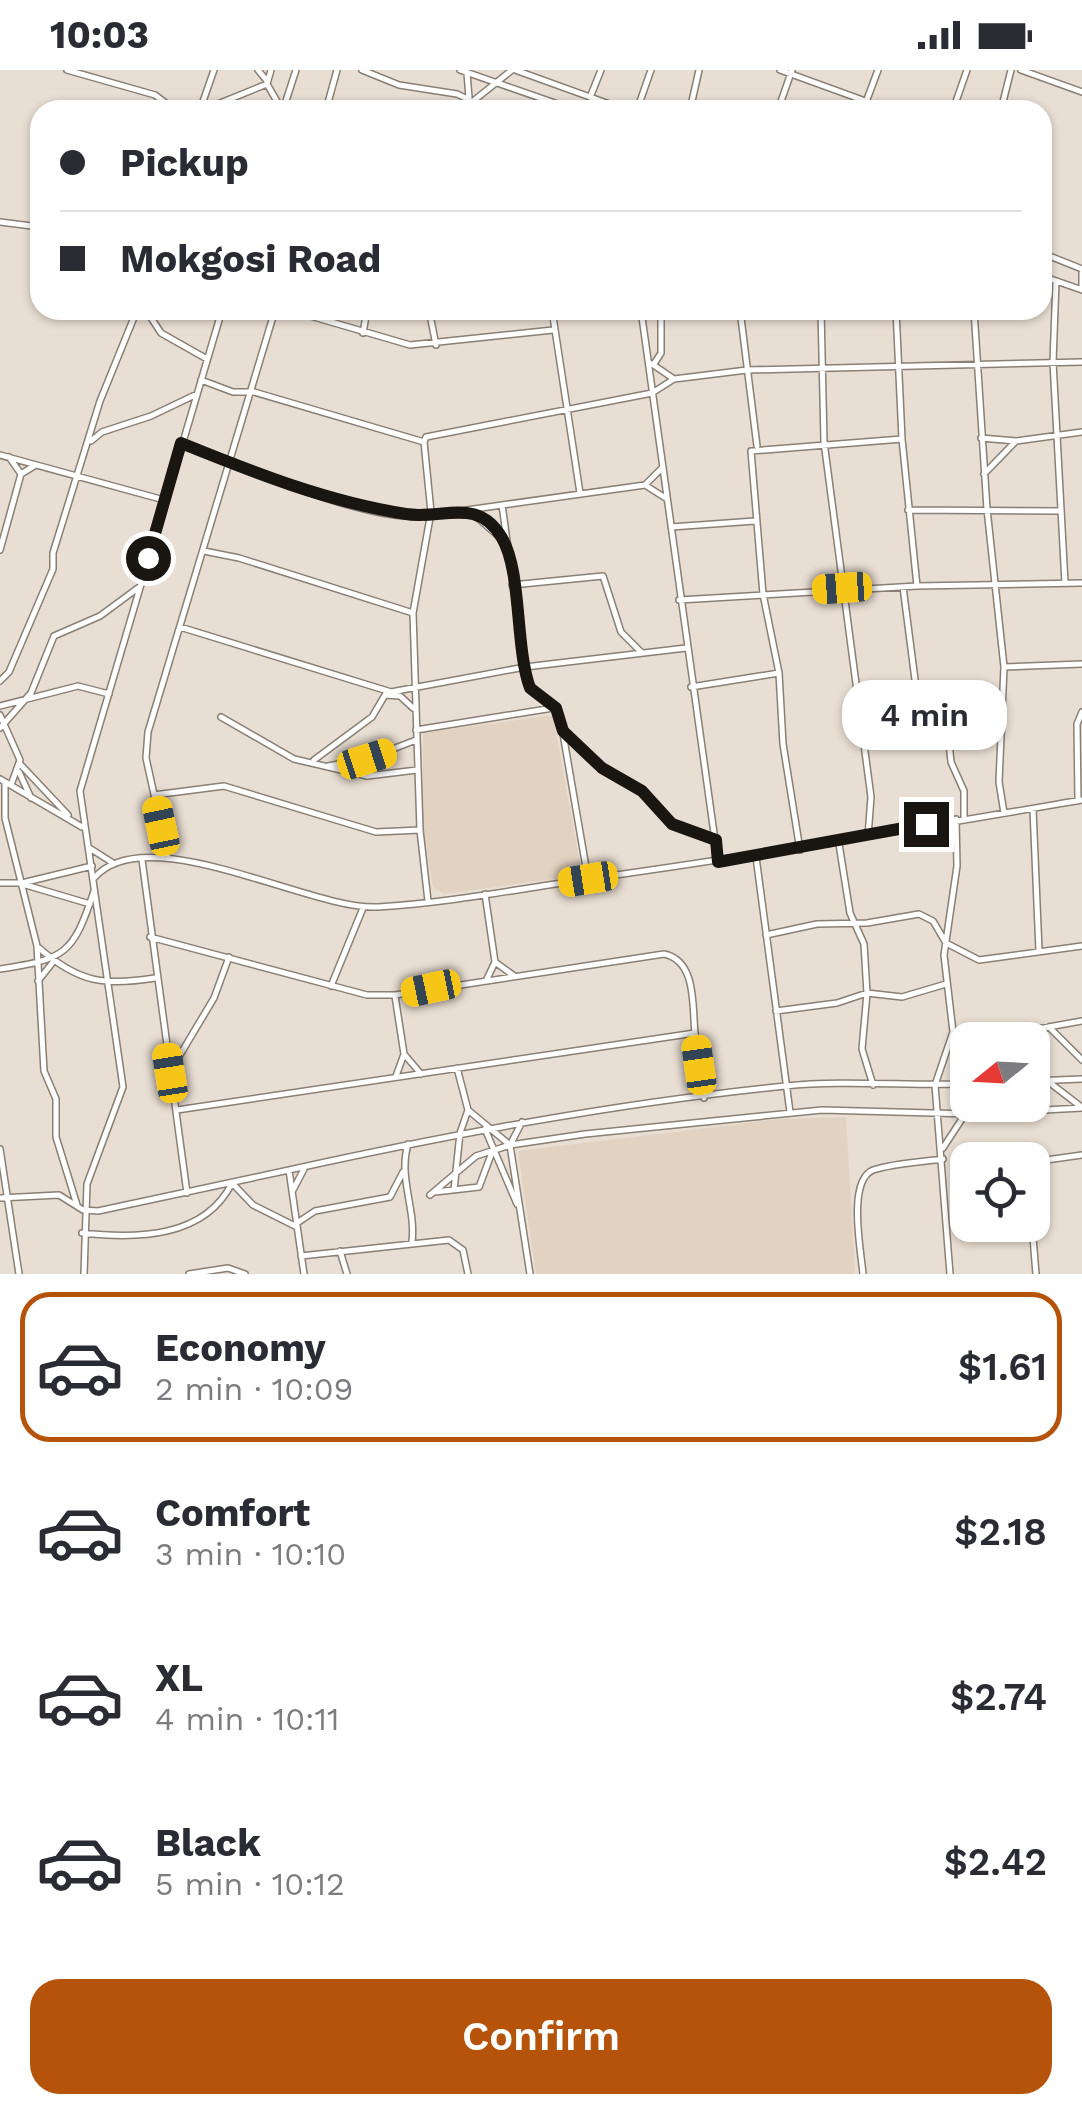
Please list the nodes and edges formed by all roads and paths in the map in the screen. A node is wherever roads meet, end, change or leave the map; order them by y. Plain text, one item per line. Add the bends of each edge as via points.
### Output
1 (67, 70) edge
2 (214, 70) edge
3 (258, 70) edge
4 (271, 70) edge
5 (296, 70) edge
6 (337, 70) edge
7 (362, 70) edge
8 (514, 70) edge
9 (600, 70) edge
10 (651, 70) edge
11 (699, 70) edge
12 (780, 70) edge
13 (878, 70) edge
14 (967, 70) edge
15 (1011, 70) edge
16 (1021, 70) edge
17 (464, 71) edge
18 (791, 72) edge
19 (267, 82) junction
20 (497, 82) junction
21 (1082, 92) edge
22 (590, 96) junction
23 (161, 100) edge
24 (204, 100) edge
25 (225, 100) edge
26 (277, 100) edge
27 (286, 100) edge
28 (330, 100) edge
29 (464, 100) edge
30 (470, 100) edge
31 (478, 100) edge
32 (546, 100) edge
33 (592, 100) edge
34 (600, 100) edge
35 (640, 100) edge
36 (692, 100) edge
37 (781, 100) edge
38 (861, 100) edge
39 (867, 100) edge
40 (956, 100) edge
41 (1004, 100) edge
42 (0, 222) edge
43 (30, 226) edge
44 (1052, 258) edge
45 (1082, 271) edge
46 (1052, 280) edge
47 (1056, 281) junction
48 (133, 320) edge
49 (153, 320) edge
50 (219, 320) edge
51 (272, 320) edge
52 (322, 320) edge
53 (365, 320) edge
54 (432, 320) edge
55 (552, 320) edge
56 (643, 320) edge
57 (661, 320) edge
58 (741, 320) edge
59 (822, 320) edge
60 (896, 320) edge
61 (974, 320) edge
62 (553, 330) junction
63 (363, 333) junction
64 (436, 346) junction
65 (207, 358) junction
66 (976, 362) junction
67 (1053, 362) junction
68 (1082, 362) edge
69 (652, 364) junction
70 (897, 364) junction
71 (826, 368) junction
72 (747, 370) junction
73 (674, 379) junction
74 (201, 380) junction
75 (254, 392) junction
76 (197, 394) junction
77 (652, 394) junction
78 (564, 410) junction
79 (1082, 432) edge
80 (981, 438) junction
81 (1057, 438) junction
82 (902, 439) junction
83 (1016, 441) junction
84 (424, 442) junction
85 (824, 442) junction
86 (90, 443) junction
87 (181, 443) junction
88 (757, 447) junction
89 (0, 455) edge
90 (8, 457) junction
91 (231, 463) junction
92 (37, 465) junction
93 (663, 468) junction
94 (21, 474) junction
95 (984, 474) junction
96 (78, 476) junction
97 (646, 484) junction
98 (580, 494) junction
99 (668, 499) junction
100 (164, 500) junction
101 (502, 505) junction
102 (987, 509) junction
103 (467, 510) junction
104 (908, 510) junction
105 (1061, 511) junction
106 (431, 512) junction
107 (755, 521) junction
108 (670, 527) junction
109 (505, 542) junction
110 (0, 550) edge
111 (204, 551) junction
112 (1066, 583) junction
113 (1082, 583) edge
114 (512, 586) junction
115 (918, 586) junction
116 (994, 586) junction
117 (903, 587) junction
118 (140, 588) junction
119 (842, 588) junction
120 (763, 594) junction
121 (678, 600) junction
122 (413, 613) junction
123 (180, 627) junction
124 (686, 648) junction
125 (641, 652) junction
126 (1082, 664) edge
127 (525, 667) junction
128 (1004, 667) junction
129 (779, 673) junction
130 (0, 681) edge
131 (414, 685) junction
132 (691, 687) junction
133 (391, 692) junction
134 (109, 694) junction
135 (24, 701) junction
136 (0, 706) edge
137 (556, 708) junction
138 (415, 710) junction
139 (1082, 712) edge
140 (0, 715) edge
141 (221, 717) dead end
142 (1, 726) edge
143 (416, 730) junction
144 (563, 731) junction
145 (416, 740) junction
146 (313, 761) junction
147 (328, 766) junction
148 (19, 768) junction
149 (417, 770) junction
150 (6, 782) edge
151 (154, 795) junction
152 (1080, 800) edge
153 (32, 801) junction
154 (1033, 808) junction
155 (1004, 812) junction
156 (68, 815) junction
157 (960, 818) junction
158 (84, 828) junction
159 (420, 830) junction
160 (868, 836) junction
161 (716, 840) junction
162 (839, 844) junction
163 (88, 848) junction
164 (800, 850) junction
165 (756, 857) junction
166 (168, 858) junction
167 (142, 860) junction
168 (718, 862) junction
169 (113, 863) junction
170 (92, 866) junction
171 (94, 878) junction
172 (588, 879) junction
173 (0, 883) edge
174 (19, 883) junction
175 (96, 888) junction
176 (485, 894) junction
177 (428, 902) junction
178 (90, 904) junction
179 (363, 908) junction
180 (856, 924) junction
181 (766, 934) junction
182 (150, 938) junction
183 (946, 943) junction
184 (37, 946) junction
185 (1082, 946) edge
186 (1039, 951) junction
187 (229, 957) junction
188 (54, 960) junction
189 (496, 962) junction
190 (37, 963) junction
191 (0, 969) edge
192 (515, 976) junction
193 (155, 978) junction
194 (486, 981) junction
195 (37, 982) junction
196 (946, 984) junction
197 (110, 985) junction
198 (331, 986) junction
199 (867, 993) junction
200 (395, 995) junction
201 (776, 1011) junction
202 (1082, 1021) edge
203 (952, 1022) edge
204 (1070, 1023) junction
205 (1050, 1026) edge
206 (1050, 1028) edge
207 (695, 1033) junction
208 (950, 1041) edge
209 (1069, 1045) junction
210 (404, 1054) junction
211 (1082, 1060) edge
212 (457, 1068) junction
213 (170, 1073) junction
214 (421, 1074) junction
215 (396, 1076) junction
216 (1082, 1080) edge
217 (1050, 1081) joint
218 (872, 1085) junction
219 (936, 1085) junction
220 (950, 1085) edge
221 (788, 1086) junction
222 (704, 1098) junction
223 (1050, 1109) edge
224 (177, 1110) junction
225 (468, 1110) junction
226 (790, 1112) junction
227 (936, 1114) junction
228 (950, 1114) edge
229 (524, 1121) junction
230 (963, 1122) edge
231 (494, 1127) junction
232 (485, 1129) junction
233 (460, 1132) junction
234 (408, 1144) junction
235 (510, 1145) junction
236 (0, 1149) edge
237 (942, 1150) junction
238 (493, 1152) junction
239 (1082, 1155) edge
240 (943, 1158) junction
241 (1050, 1159) edge
242 (306, 1166) junction
243 (289, 1170) junction
244 (403, 1172) junction
245 (455, 1175) junction
246 (232, 1182) junction
247 (454, 1190) junction
248 (187, 1193) junction
249 (292, 1193) junction
250 (390, 1197) junction
251 (4, 1198) edge
252 (408, 1201) junction
253 (294, 1206) junction
254 (80, 1207) junction
255 (315, 1211) junction
256 (521, 1211) junction
257 (296, 1225) junction
258 (82, 1234) junction
259 (412, 1242) junction
260 (1033, 1242) edge
261 (340, 1251) junction
262 (302, 1256) junction
263 (19, 1274) edge
264 (84, 1274) edge
265 (189, 1274) edge
266 (245, 1274) edge
267 (304, 1274) edge
268 (347, 1274) edge
269 (468, 1274) edge
270 (530, 1274) edge
271 (862, 1274) edge
272 (950, 1274) edge
273 (1036, 1274) edge

1 - 23 street
2 - 24 street
3 - 19 street
4 - 19 street
5 - 27 street
6 - 28 street
7 - 29 street
8 - 20 street
8 - 22 street
9 - 22 street
10 - 35 street
11 - 36 street
12 - 18 street
13 - 39 street
14 - 40 street
15 - 41 street
16 - 21 street
17 - 20 street
17 - 30 street
18 - 37 street
18 - 38 street
19 - 25 street
19 - 26 street
20 - 31 street
20 - 32 street
22 - 33 street
22 - 34 street
42 - 43 street
44 - 45 street
45 - 47 street via 1082,290
46 - 47 street
47 - 67 street
48 - 86 street
49 - 65 street via 161,333
50 - 65 street
51 - 75 street
52 - 63 street
53 - 63 street
54 - 64 street
55 - 62 street
56 - 69 street
57 - 69 street via 662,353
58 - 72 street
59 - 71 street
60 - 70 street
61 - 66 street
62 - 64 street
62 - 78 street
63 - 64 street
65 - 74 street
66 - 67 street
66 - 70 street
66 - 80 street
67 - 68 street
67 - 81 street
69 - 73 street
69 - 77 street
70 - 71 street
70 - 82 street
71 - 72 street
71 - 85 street
72 - 73 street
72 - 88 street
73 - 77 street
74 - 75 street
74 - 76 street
75 - 84 street
75 - 91 street
76 - 86 street via 102,432
76 - 87 street
77 - 78 street
77 - 93 street
78 - 84 street
78 - 98 street
79 - 81 street
80 - 83 street
80 - 95 street
81 - 83 street
81 - 105 street
82 - 85 street
82 - 104 street
83 - 95 street
84 - 106 street
85 - 88 street
85 - 119 street
86 - 96 street
87 - 91 street
87 - 100 street
88 - 107 street via 750,456
89 - 90 street
90 - 92 street
90 - 94 street
91 - 106 street via 356,505 414,516
91 - 111 street
92 - 94 street
92 - 96 street
93 - 97 street
93 - 99 street
94 - 110 street
95 - 102 street
96 - 100 street
96 - 130 street via 53,568
97 - 98 street
97 - 99 street
98 - 101 street
99 - 108 street
100 - 118 street
101 - 103 street
101 - 109 street
102 - 104 street
102 - 105 street
102 - 116 street
103 - 106 street
103 - 109 street
104 - 115 street
105 - 112 street
106 - 122 street
107 - 108 street
107 - 120 street
108 - 121 street
109 - 114 street
111 - 122 street
111 - 123 street
112 - 113 street
112 - 116 street
114 - 125 street via 604,576 621,632
114 - 127 street
115 - 116 street
115 - 117 street
116 - 128 street
117 - 119 street
117 - 157 street via 917,695 948,733 964,791
118 - 134 street
118 - 135 street via 54,636
119 - 120 street
119 - 160 street via 871,797
120 - 121 street
120 - 129 street
121 - 124 street
122 - 131 street
123 - 133 street
123 - 151 street via 148,732
124 - 125 street
124 - 132 street
125 - 127 street
126 - 128 street
127 - 131 street
127 - 137 street via 530,688
128 - 155 street
129 - 132 street
129 - 164 street
131 - 133 street
131 - 138 street
132 - 161 street
133 - 138 street
133 - 146 street via 380,698 372,717
134 - 135 street via 84,685
134 - 158 street via 80,791
135 - 136 street
135 - 142 street
137 - 143 street
137 - 144 street
138 - 143 street
139 - 152 street
140 - 142 street
141 - 146 street via 278,753
142 - 148 street
143 - 145 street
144 - 161 street via 602,768 642,791 672,824
144 - 172 street
145 - 147 street
145 - 149 street
146 - 147 street
147 - 149 street via 367,776
148 - 150 street
148 - 153 street
148 - 156 street
149 - 159 street
150 - 153 street
150 - 174 street via 3,805
151 - 159 street via 224,786 376,832
151 - 166 street
152 - 154 street
153 - 156 street
154 - 155 street
154 - 186 street
155 - 157 street
156 - 158 street
157 - 160 street
157 - 183 street
158 - 163 street
159 - 177 street
160 - 162 street
161 - 168 street
162 - 164 street
162 - 180 street
163 - 169 street
163 - 170 street
164 - 165 street
165 - 168 street
165 - 181 street
166 - 167 street
166 - 179 street
167 - 169 street
167 - 182 street
168 - 172 street
169 - 171 street
170 - 171 street
170 - 174 street
171 - 175 street
172 - 176 street
173 - 174 street
174 - 178 street
174 - 184 street
175 - 178 street
175 - 197 street
176 - 177 street
176 - 189 street
177 - 179 street
178 - 188 street via 75,942
179 - 198 street
180 - 181 street via 828,922
180 - 183 street via 920,914 933,921
180 - 199 street
181 - 201 street
182 - 187 street
182 - 193 street
183 - 186 street via 984,962
183 - 196 street
184 - 188 street
184 - 190 street
185 - 186 street
187 - 198 street
187 - 213 street via 214,998
188 - 190 street
188 - 195 street
188 - 197 street
189 - 192 street
189 - 194 street
190 - 191 street
190 - 195 street
192 - 194 street
192 - 207 street via 673,956 688,974
193 - 197 street
193 - 213 street
194 - 200 street
195 - 254 street via 56,1138
196 - 199 street via 902,997
196 - 203 street
197 - 254 street via 122,1100
198 - 200 street
199 - 201 street
199 - 218 street via 862,1049
200 - 210 street
201 - 221 street
202 - 204 street
204 - 205 street
204 - 209 street
206 - 209 street
207 - 212 street
207 - 222 street
208 - 219 street
209 - 211 street
210 - 214 street
210 - 215 street
212 - 214 street
212 - 225 street
213 - 224 street
214 - 215 street
215 - 224 street
216 - 217 street
217 - 223 street via 1082,1108
218 - 219 street
218 - 221 street
219 - 220 street
219 - 227 street
221 - 222 street
221 - 226 street
222 - 229 street
224 - 248 street
225 - 231 street
225 - 233 street
226 - 227 street
226 - 235 street
227 - 228 street
227 - 237 street
229 - 231 street
229 - 235 street
230 - 237 street
231 - 232 street
231 - 235 street
232 - 233 street
232 - 238 street
233 - 234 street
233 - 245 street
234 - 242 street
234 - 244 street
235 - 238 street
235 - 256 street
236 - 251 street
237 - 240 street
238 - 245 street via 470,1159
238 - 247 street via 479,1187
238 - 256 street
239 - 241 street
240 - 271 street via 874,1170 861,1182
240 - 272 street
242 - 243 street
242 - 249 street
243 - 246 street
243 - 249 street
244 - 250 street
244 - 252 street
245 - 247 street
245 - 247 street via 433,1194
246 - 248 street
246 - 257 street via 253,1205
246 - 258 street via 198,1220 174,1231
248 - 254 street via 98,1212
249 - 253 street
250 - 252 street
250 - 255 street
251 - 254 street via 59,1194
251 - 263 street
252 - 259 street
253 - 255 street
253 - 257 street
254 - 258 street
255 - 257 street
256 - 270 street
257 - 262 street
258 - 264 street
259 - 261 street
259 - 269 street via 455,1243
260 - 273 street
261 - 262 street
261 - 268 street
262 - 267 street
265 - 266 street via 228,1268

